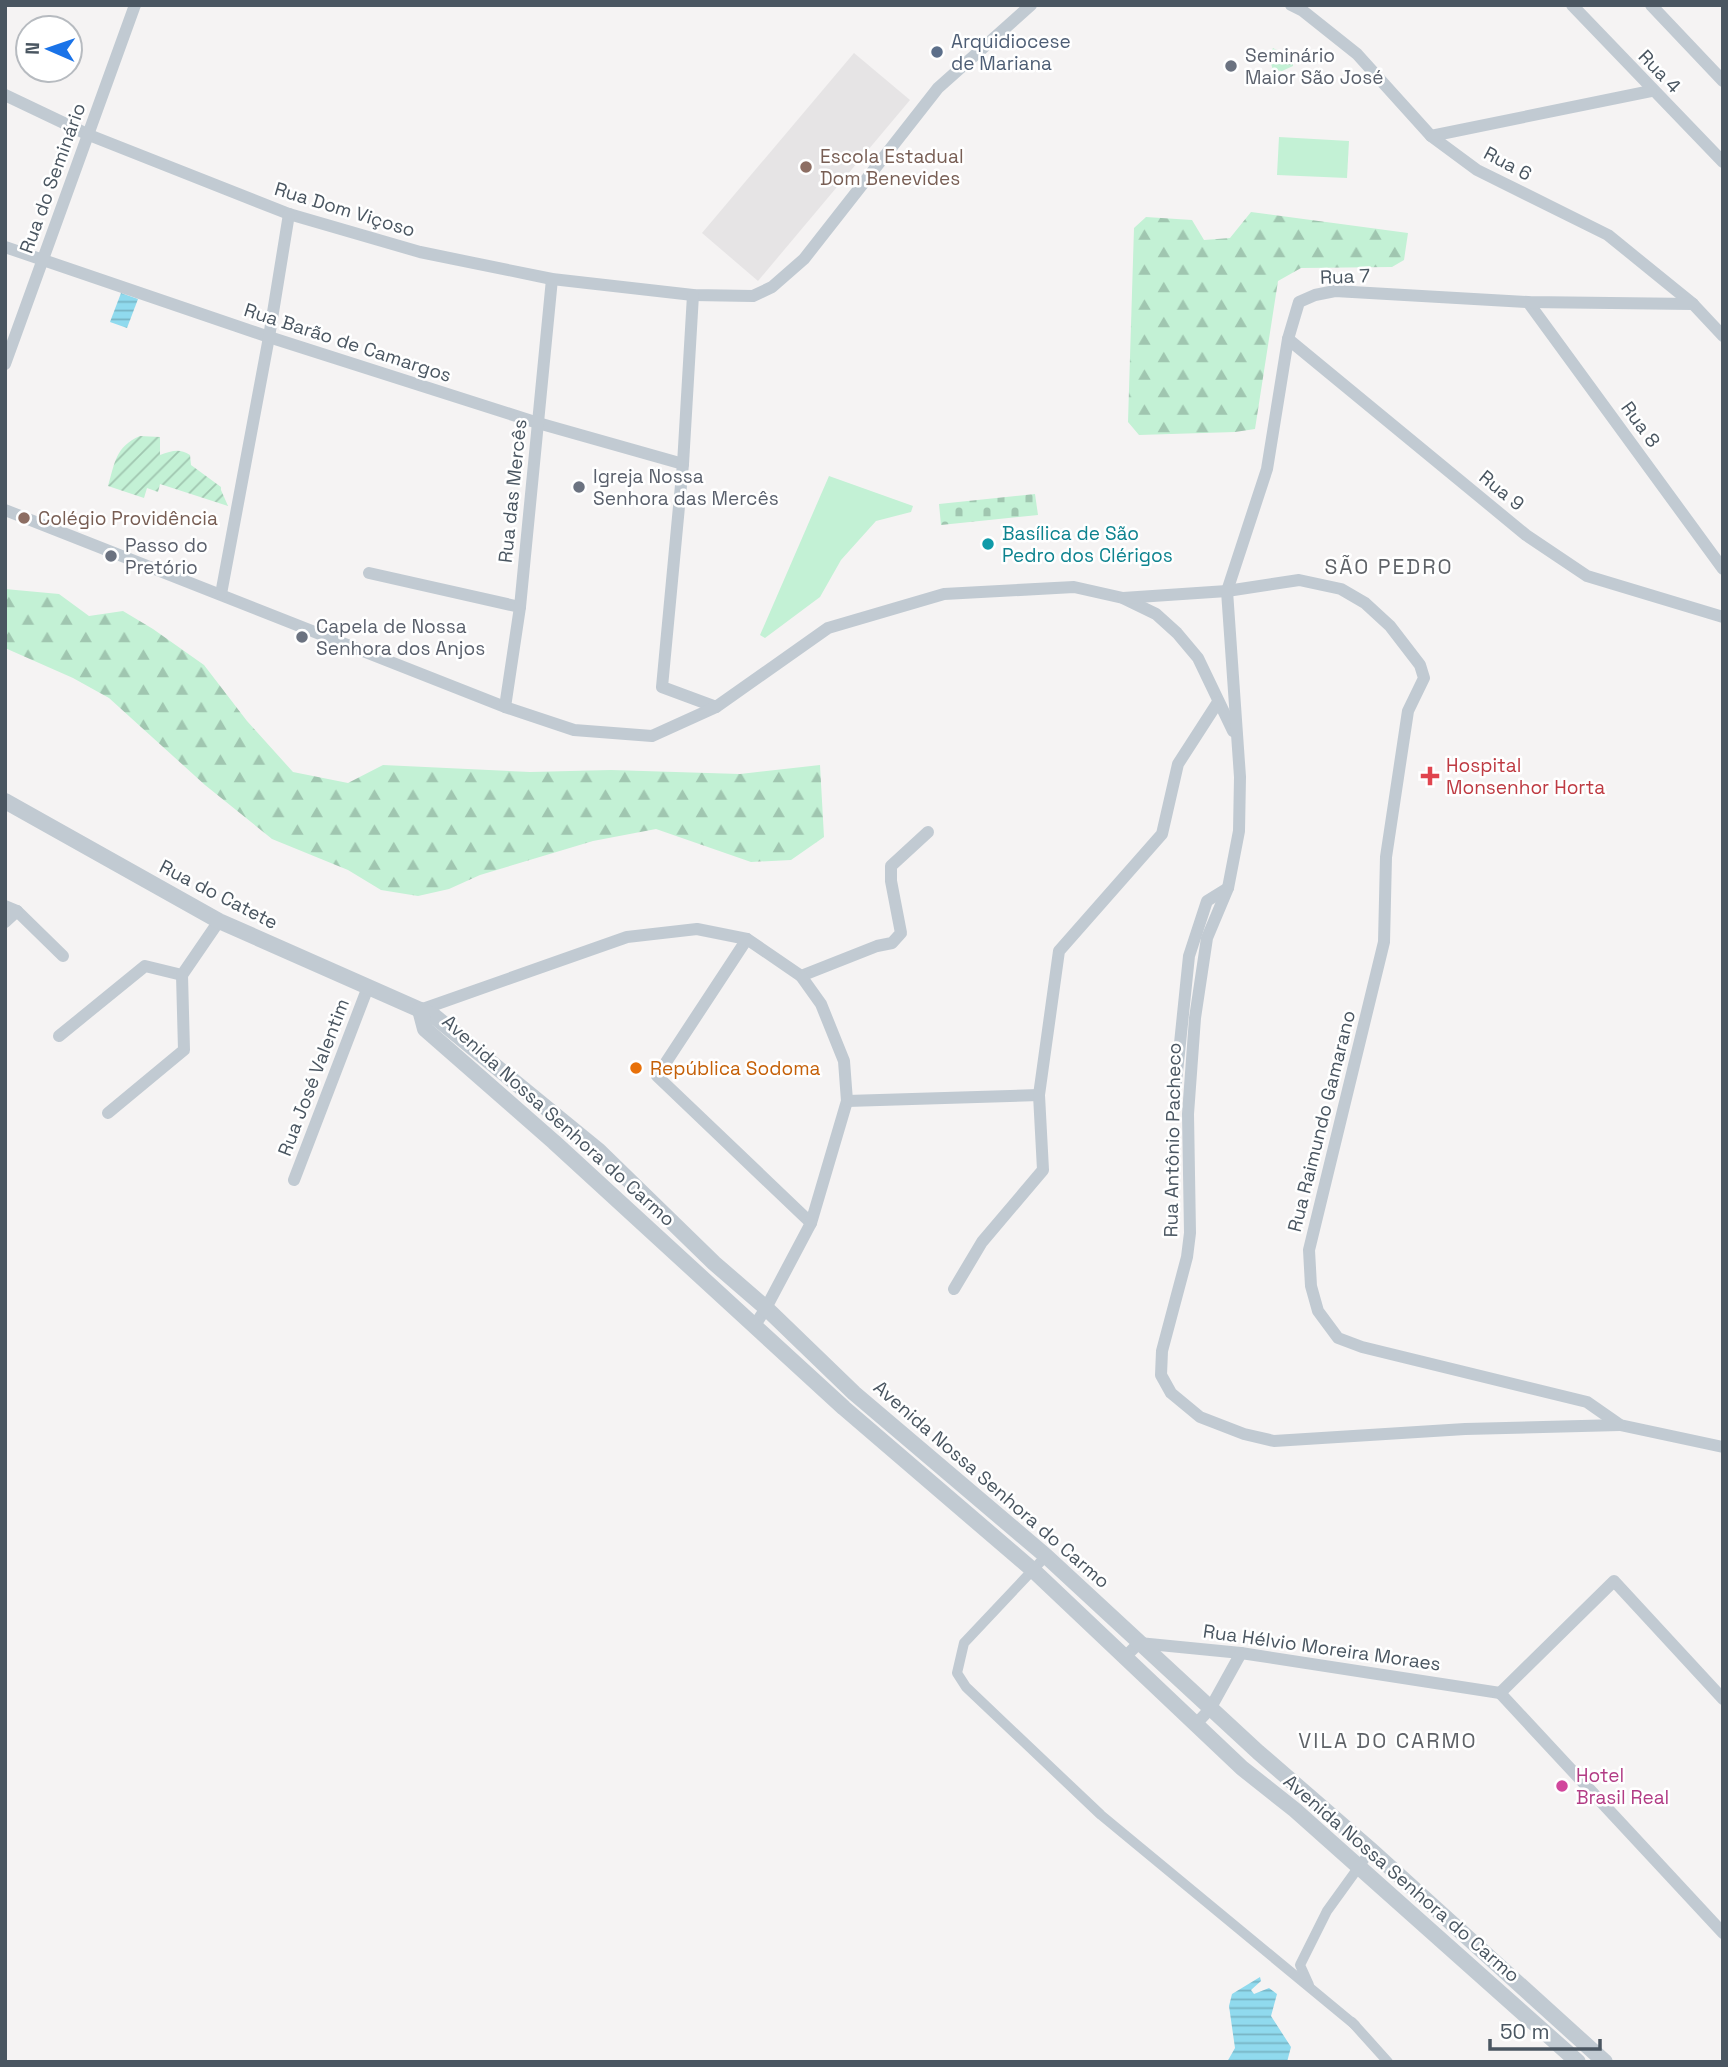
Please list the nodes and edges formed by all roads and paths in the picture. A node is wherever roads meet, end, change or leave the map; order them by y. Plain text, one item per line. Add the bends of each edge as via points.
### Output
1 (135, 5) edge
2 (1031, 5) edge
3 (1291, 5) edge
4 (1572, 5) edge
5 (1651, 5) edge
6 (1723, 81) edge
7 (1651, 90) junction
8 (5, 95) edge
9 (89, 135) junction
10 (1431, 136) junction
11 (1723, 162) edge
12 (289, 214) junction
13 (5, 247) edge
14 (44, 258) junction
15 (552, 279) junction
16 (693, 295) junction
17 (1528, 302) junction
18 (1693, 304) junction
19 (1723, 336) edge
20 (269, 337) junction
21 (1287, 338) junction
22 (5, 364) edge
23 (538, 423) junction
24 (682, 464) junction
25 (5, 510) edge
26 (1723, 569) edge
27 (369, 573) dead end
28 (1227, 591) junction
29 (221, 594) junction
30 (1123, 598) junction
31 (520, 607) junction
32 (1723, 617) edge
33 (1218, 702) junction
34 (505, 707) junction
35 (716, 708) junction
36 (1235, 736) junction
37 (5, 802) edge
38 (928, 832) dead end
39 (1228, 888) junction
40 (11, 909) edge
41 (219, 921) junction
42 (5, 922) edge
43 (747, 939) junction
44 (63, 956) dead end
45 (182, 975) junction
46 (801, 976) junction
47 (368, 988) junction
48 (420, 1010) junction
49 (59, 1036) dead end
50 (1176, 1082) dead end
51 (1039, 1095) junction
52 (847, 1101) junction
53 (108, 1113) dead end
54 (599, 1151) junction
55 (584, 1169) junction
56 (293, 1180) dead end
57 (811, 1223) junction
58 (954, 1289) dead end
59 (766, 1308) junction
60 (755, 1325) junction
61 (854, 1393) junction
62 (844, 1408) junction
63 (1620, 1425) junction
64 (1723, 1447) edge
65 (985, 1506) junction
66 (974, 1520) junction
67 (1046, 1556) junction
68 (1034, 1571) junction
69 (1139, 1643) junction
70 (1241, 1653) junction
71 (1124, 1658) junction
72 (1500, 1693) junction
73 (1723, 1699) edge
74 (1210, 1709) junction
75 (1196, 1724) junction
76 (1306, 1796) junction
77 (1295, 1810) junction
78 (1371, 1850) junction
79 (1359, 1868) junction
80 (1448, 1921) junction
81 (1723, 1933) edge
82 (1438, 1935) junction
83 (1355, 2025) junction
84 (1388, 2062) edge
85 (1578, 2062) edge
86 (1605, 2062) edge

1 - 9 street, Rua do Seminário
2 - 16 street, Rua Dom Viçoso via 938,88 804,259 772,287 754,296
3 - 10 street, Rua 6 via 1357,54
4 - 7 street, Rua 4
5 - 6 street
7 - 10 street
7 - 11 street, Rua 4
8 - 9 street, Rua Dom Viçoso
9 - 12 street, Rua Dom Viçoso
9 - 14 street, Rua do Seminário
10 - 18 street, Rua 6 via 1477,170 1608,235
12 - 15 street, Rua Dom Viçoso via 420,252
12 - 20 street
13 - 14 street, Rua Barão de Camargos
14 - 20 street, Rua Barão de Camargos
14 - 22 street, Rua do Seminário
15 - 16 street, Rua Dom Viçoso
15 - 23 street, Rua das Mercês
16 - 24 street
17 - 18 street, Rua 7
17 - 21 street, Rua 7 via 1335,291 1299,302
17 - 26 street, Rua 8
18 - 19 street, Rua 6
20 - 23 street, Rua Barão de Camargos
20 - 29 street
21 - 28 street, Rua 7 via 1266,469
21 - 32 street, Rua 9 via 1526,535 1587,576
23 - 24 street, Rua Barão de Camargos
23 - 31 street, Rua das Mercês
24 - 35 street via 662,687
25 - 29 street, Rua Antônio Pacheco
27 - 31 street
28 - 30 street
28 - 36 street, Rua Antônio Pacheco
28 - 63 street, Rua Raimundo Gamarano via 1299,580 1341,589 1390,626 1420,665 1424,678 1408,711 1386,857 1384,942 1309,1250 1318,1311 1338,1338 1362,1348 1587,1402
29 - 34 street, Rua Antônio Pacheco
30 - 33 street, Rua Antônio Pacheco via 1156,614 1177,633 1198,658
30 - 35 street, Rua Antônio Pacheco via 1074,587 944,594 828,628
31 - 34 street, Rua das Mercês
33 - 36 street, Rua Antônio Pacheco
33 - 51 street via 1178,764 1162,834 1059,951
34 - 35 street, Rua Antônio Pacheco via 574,730 652,736
36 - 39 street, Rua Antônio Pacheco via 1239,831
37 - 41 street, Rua do Catete
38 - 46 street via 891,866 901,933 892,943
39 - 50 street, Rua Antônio Pacheco via 1207,901 1189,956
39 - 63 street, Rua Antônio Pacheco via 1207,938 1195,1018 1188,1114 1190,1233 1162,1351 1161,1375 1171,1393 1200,1417 1274,1441
40 - 42 street
40 - 44 street
41 - 45 street
41 - 47 street, Rua do Catete
43 - 46 street
43 - 48 street via 697,929 627,937
43 - 57 street via 657,1076
45 - 49 street via 145,966
45 - 53 street via 184,1049
46 - 52 street via 821,1004 844,1060
47 - 48 street, Rua do Catete
47 - 56 street, Rua José Valentim
48 - 54 street, Avenida Nossa Senhora do Carmo via 434,1016
48 - 55 street, Avenida Nossa Senhora do Carmo via 425,1028
51 - 52 street
51 - 58 street via 1043,1170 982,1242
52 - 57 street
54 - 55 street
54 - 59 street, Avenida Nossa Senhora do Carmo via 713,1264
55 - 60 street, Avenida Nossa Senhora do Carmo
57 - 59 street
59 - 60 street
59 - 61 street, Avenida Nossa Senhora do Carmo
60 - 62 street, Avenida Nossa Senhora do Carmo
61 - 62 street
61 - 65 street, Avenida Nossa Senhora do Carmo
62 - 66 street, Avenida Nossa Senhora do Carmo
63 - 64 street, Rua Raimundo Gamarano
65 - 66 street
65 - 67 street, Avenida Nossa Senhora do Carmo
66 - 68 street, Avenida Nossa Senhora do Carmo
67 - 68 street
67 - 69 street, Avenida Nossa Senhora do Carmo
68 - 71 street, Avenida Nossa Senhora do Carmo
68 - 83 street via 964,1643 957,1673 966,1687 1101,1815
69 - 70 street, Rua Hélvio Moreira Moraes
69 - 71 street
69 - 74 street, Avenida Nossa Senhora do Carmo
70 - 72 street, Rua Hélvio Moreira Moraes
70 - 74 street
71 - 75 street, Avenida Nossa Senhora do Carmo
72 - 73 street via 1614,1581
72 - 81 street
74 - 75 street
74 - 76 street, Avenida Nossa Senhora do Carmo
75 - 77 street, Avenida Nossa Senhora do Carmo
76 - 77 street
76 - 78 street, Avenida Nossa Senhora do Carmo
77 - 79 street, Avenida Nossa Senhora do Carmo
78 - 79 street
78 - 80 street, Avenida Nossa Senhora do Carmo
79 - 82 street, Avenida Nossa Senhora do Carmo
79 - 83 street via 1327,1911 1300,1965 1308,1984
80 - 82 street
80 - 86 street, Avenida Nossa Senhora do Carmo
82 - 85 street, Avenida Nossa Senhora do Carmo
83 - 84 street

